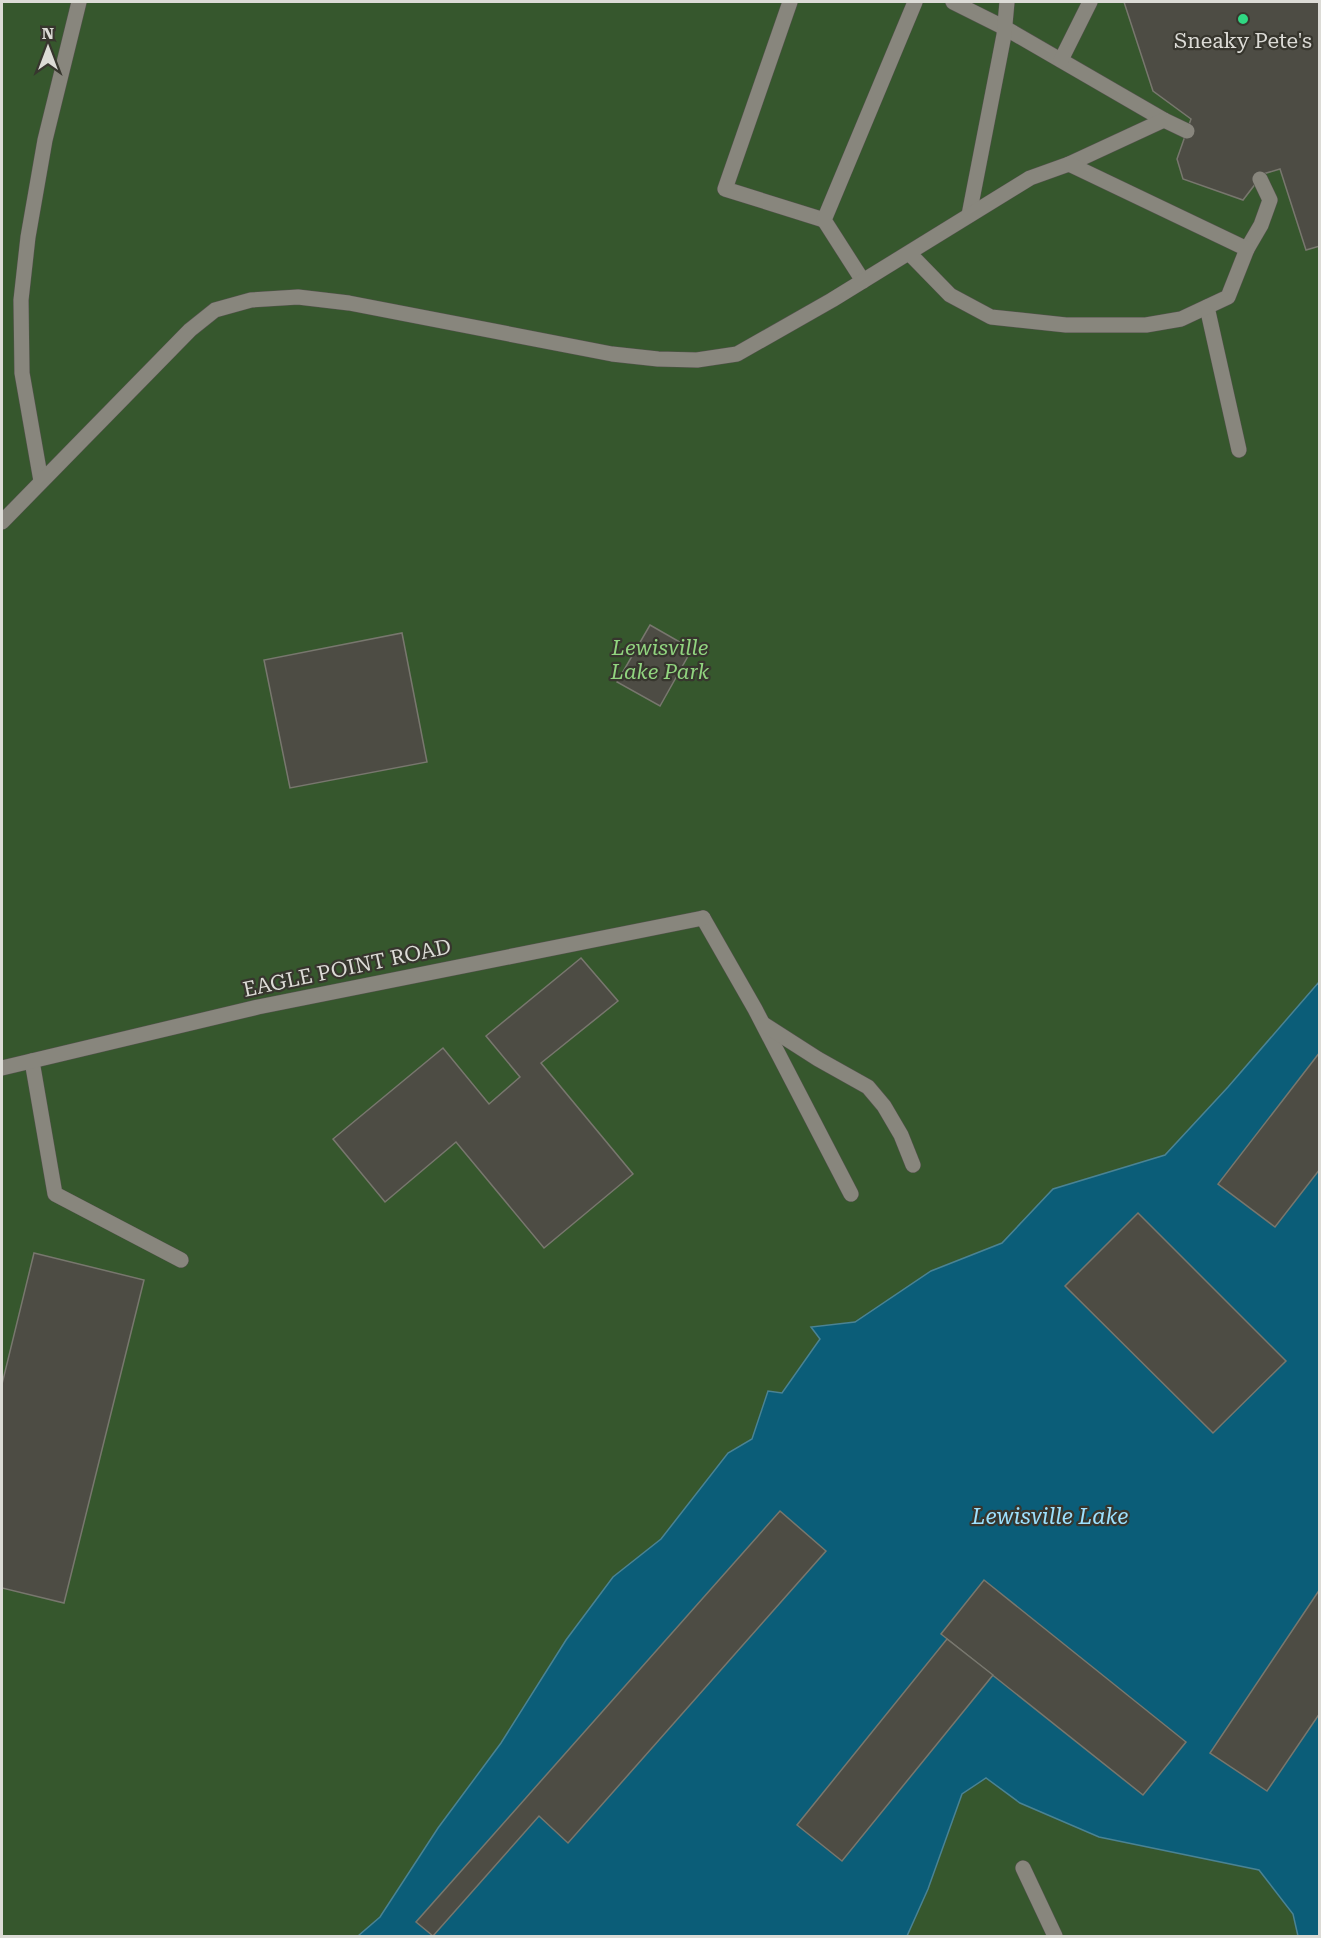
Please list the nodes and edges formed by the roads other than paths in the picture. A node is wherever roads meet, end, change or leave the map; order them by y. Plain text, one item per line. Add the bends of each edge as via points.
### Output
1 (79, 2) edge
2 (790, 2) edge
3 (915, 2) edge
4 (953, 2) edge
5 (1007, 2) edge
6 (1090, 2) edge
7 (1005, 28) junction
8 (1060, 60) junction
9 (1164, 120) junction
10 (1187, 131) dead end
11 (1069, 164) junction
12 (1260, 179) dead end
13 (969, 215) junction
14 (824, 220) junction
15 (1246, 249) junction
16 (909, 253) junction
17 (864, 281) junction
18 (1207, 307) junction
19 (1239, 450) dead end
20 (41, 481) junction
21 (2, 522) edge
22 (763, 1024) junction
23 (32, 1060) junction
24 (2, 1068) edge
25 (913, 1166) dead end
26 (851, 1194) dead end
27 (182, 1260) dead end
28 (1023, 1868) dead end
29 (1055, 1936) edge

1 - 20 street via 45,140 21,300 22,373
2 - 14 street via 725,189
3 - 14 street
4 - 7 street
5 - 7 street
6 - 8 street
7 - 8 street
7 - 13 street
8 - 9 street
9 - 10 street
9 - 11 street
11 - 13 street via 1030,178
11 - 15 street
12 - 15 street via 1270,200
13 - 16 street
14 - 17 street
15 - 18 street via 1228,297
16 - 17 street
16 - 18 street via 950,295 991,317 1066,325 1146,325 1181,319
17 - 20 street via 737,354 698,360 612,354 349,303 298,297 251,300 215,310 190,330
18 - 19 street
20 - 21 street
22 - 23 street, EAGLE POINT ROAD via 703,918 269,1005
22 - 25 street via 868,1087 884,1106
22 - 26 street
23 - 24 street, EAGLE POINT ROAD
23 - 27 street via 55,1194
28 - 29 street

